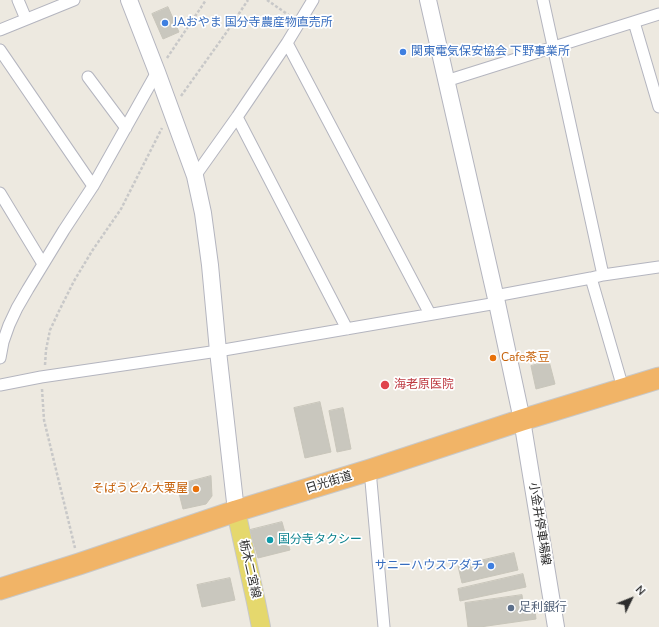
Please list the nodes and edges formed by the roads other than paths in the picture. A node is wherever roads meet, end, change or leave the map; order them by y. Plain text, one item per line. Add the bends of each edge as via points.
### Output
1 (18, 0) edge
2 (74, 0) edge
3 (129, 0) edge
4 (313, 0) edge
5 (428, 0) edge
6 (543, 0) edge
7 (659, 14) edge
8 (26, 19) junction
9 (634, 22) junction
10 (0, 30) edge
11 (287, 43) junction
12 (554, 47) junction
13 (0, 50) edge
14 (157, 72) junction
15 (88, 78) dead end
16 (446, 81) junction
17 (659, 107) edge
18 (237, 117) junction
19 (126, 128) junction
20 (195, 176) junction
21 (93, 186) junction
22 (0, 193) edge
23 (43, 264) junction
24 (659, 267) edge
25 (603, 275) junction
26 (591, 278) junction
27 (496, 299) junction
28 (430, 314) junction
29 (347, 329) junction
30 (1, 340) edge
31 (218, 351) junction
32 (0, 358) edge
33 (659, 378) edge
34 (0, 385) edge
35 (623, 388) junction
36 (522, 420) junction
37 (370, 470) junction
38 (236, 511) junction
39 (0, 589) edge
40 (261, 627) edge
41 (384, 627) edge
42 (556, 627) edge

1 - 8 street
2 - 8 street
3 - 14 street
4 - 11 street
5 - 16 street, 小金井停車場線
6 - 12 street
7 - 9 street
8 - 10 street
9 - 12 street
9 - 17 street
11 - 18 street
11 - 28 street
12 - 16 street
12 - 25 street
13 - 21 street
14 - 19 street
14 - 20 street
15 - 19 street
16 - 27 street, 小金井停車場線
18 - 20 street
18 - 29 street
19 - 21 street
20 - 31 street via 210,265
21 - 23 street
22 - 23 street
23 - 30 street
24 - 25 street
25 - 26 street
26 - 27 street
26 - 35 street
27 - 28 street
27 - 36 street, 小金井停車場線
28 - 29 street
29 - 31 street
30 - 32 street
31 - 34 street
31 - 38 street
33 - 35 highway, 日光街道
35 - 36 highway, 日光街道
36 - 37 highway, 日光街道
36 - 42 street, 小金井停車場線
37 - 38 highway, 日光街道
37 - 41 street
38 - 39 highway, 日光街道
38 - 40 main road, 栃木二宮線

